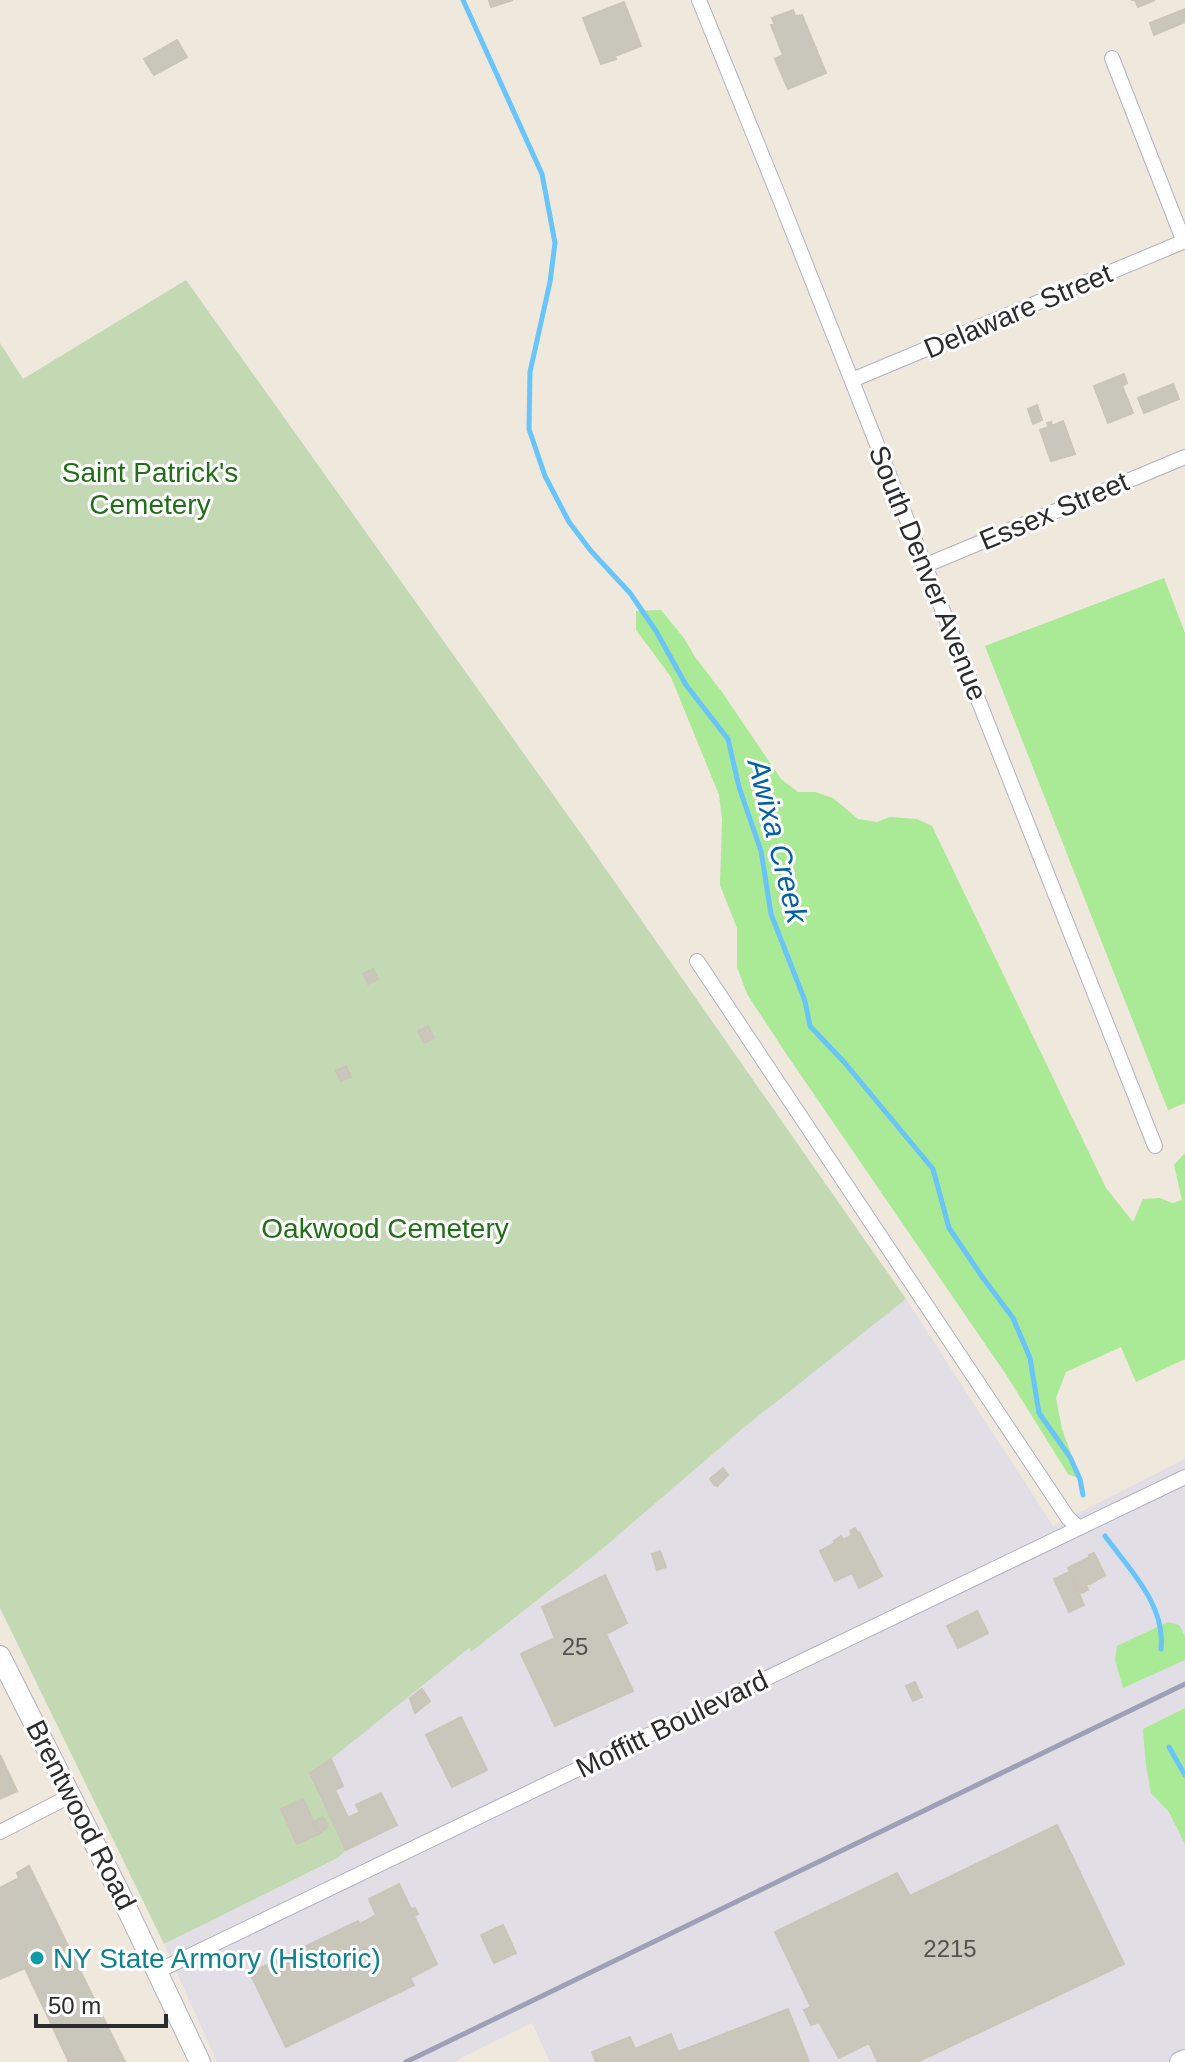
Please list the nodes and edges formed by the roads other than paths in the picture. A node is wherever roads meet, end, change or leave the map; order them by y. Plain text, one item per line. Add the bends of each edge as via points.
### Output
1 (699, 0) edge
2 (1112, 58) dead end
3 (1184, 241) edge
4 (852, 380) junction
5 (1185, 457) edge
6 (924, 566) junction
7 (697, 961) dead end
8 (1155, 1146) dead end
9 (1185, 1477) edge
10 (1079, 1528) junction
11 (0, 1656) edge
12 (72, 1795) junction
13 (0, 1832) edge
14 (158, 1971) junction
15 (200, 2062) edge

1 - 4 street, South Denver Avenue
2 - 3 street
3 - 4 street, Delaware Street
4 - 6 street, South Denver Avenue
5 - 6 street, Essex Street
6 - 8 street, South Denver Avenue
7 - 10 street
9 - 10 street, Moffitt Boulevard
10 - 14 street, Moffitt Boulevard
11 - 12 street, Brentwood Road
12 - 13 street
12 - 14 street, Brentwood Road
14 - 15 street, Brentwood Road

